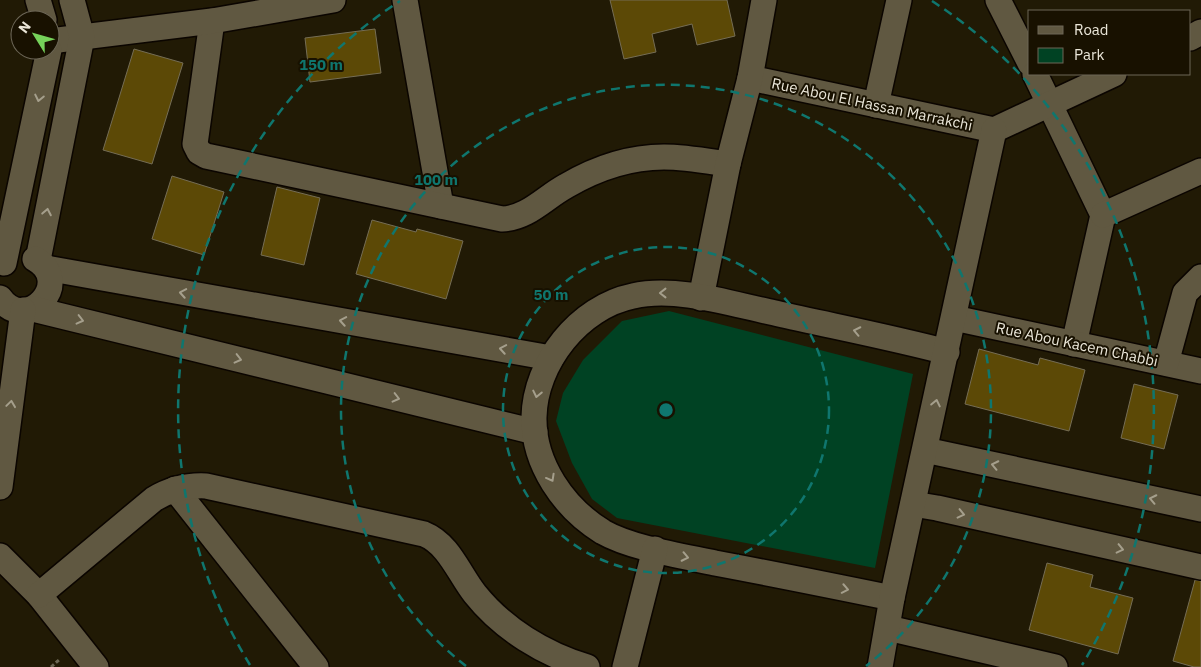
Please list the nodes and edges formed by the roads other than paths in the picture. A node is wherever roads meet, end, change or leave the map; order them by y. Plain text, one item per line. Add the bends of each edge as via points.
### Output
1 (72, 0) edge
2 (333, 0) edge
3 (405, 0) edge
4 (764, 0) edge
5 (899, 0) edge
6 (998, 0) edge
7 (212, 21) junction
8 (82, 37) junction
9 (60, 40) edge
10 (1028, 59) edge
11 (47, 60) edge
12 (1035, 75) edge
13 (1112, 75) edge
14 (750, 78) junction
15 (876, 105) junction
16 (1050, 105) junction
17 (994, 130) junction
18 (728, 164) junction
19 (1199, 177) edge
20 (441, 206) junction
21 (1103, 215) junction
22 (42, 264) junction
23 (2, 265) edge
24 (1201, 277) edge
25 (701, 298) junction
26 (12, 305) edge
27 (954, 318) junction
28 (1074, 344) junction
29 (947, 352) junction
30 (551, 358) junction
31 (1166, 363) junction
32 (1201, 371) edge
33 (535, 432) junction
34 (925, 450) junction
35 (0, 487) edge
36 (175, 489) junction
37 (913, 504) junction
38 (1201, 509) edge
39 (655, 549) junction
40 (0, 556) edge
41 (1201, 567) edge
42 (39, 594) junction
43 (892, 598) junction
44 (888, 628) junction
45 (1000, 661) edge
46 (96, 667) edge
47 (316, 667) edge
48 (586, 667) edge
49 (625, 667) edge
50 (880, 667) edge
51 (1055, 667) edge

1 - 8 street
2 - 7 street
3 - 20 street
4 - 14 street
5 - 15 street
6 - 10 street
7 - 8 street
7 - 20 street via 195,144 198,152
8 - 9 street
22 -> 8 street
11 -> 23 street
12 - 16 street
13 - 16 street
14 - 15 street, Rue Abou El Hassan Marrakchi
14 - 18 street
15 - 17 street, Rue Abou El Hassan Marrakchi
16 - 17 street
16 - 21 street
17 - 27 street
18 - 20 street via 665,157 619,163 584,177 530,211 510,219
18 - 25 street
19 - 21 street
21 - 28 street
22 - 23 street via 29,256 19,255
22 - 26 street via 49,274 50,288 44,300
30 -> 22 street
24 - 31 street via 1185,293
29 -> 25 street
25 -> 30 street via 662,293 618,300 582,321
26 -> 33 street
35 -> 26 street
27 - 28 street, Rue Abou Kacem Chabbi
27 - 29 street
28 - 31 street, Rue Abou Kacem Chabbi
34 -> 29 street
30 -> 33 street via 536,398
31 - 32 street, Rue Abou Kacem Chabbi
33 -> 39 street via 548,473 571,506 605,533 624,542
34 - 37 street
38 -> 34 street
36 - 42 street via 154,499
36 - 47 street
36 - 48 street via 206,486 432,538 445,550 494,615 544,650
37 -> 41 street
37 - 43 street
39 -> 43 street
39 - 49 street
40 - 42 street
42 - 46 street
43 - 44 street
44 - 45 street
44 - 50 street
45 - 51 street

